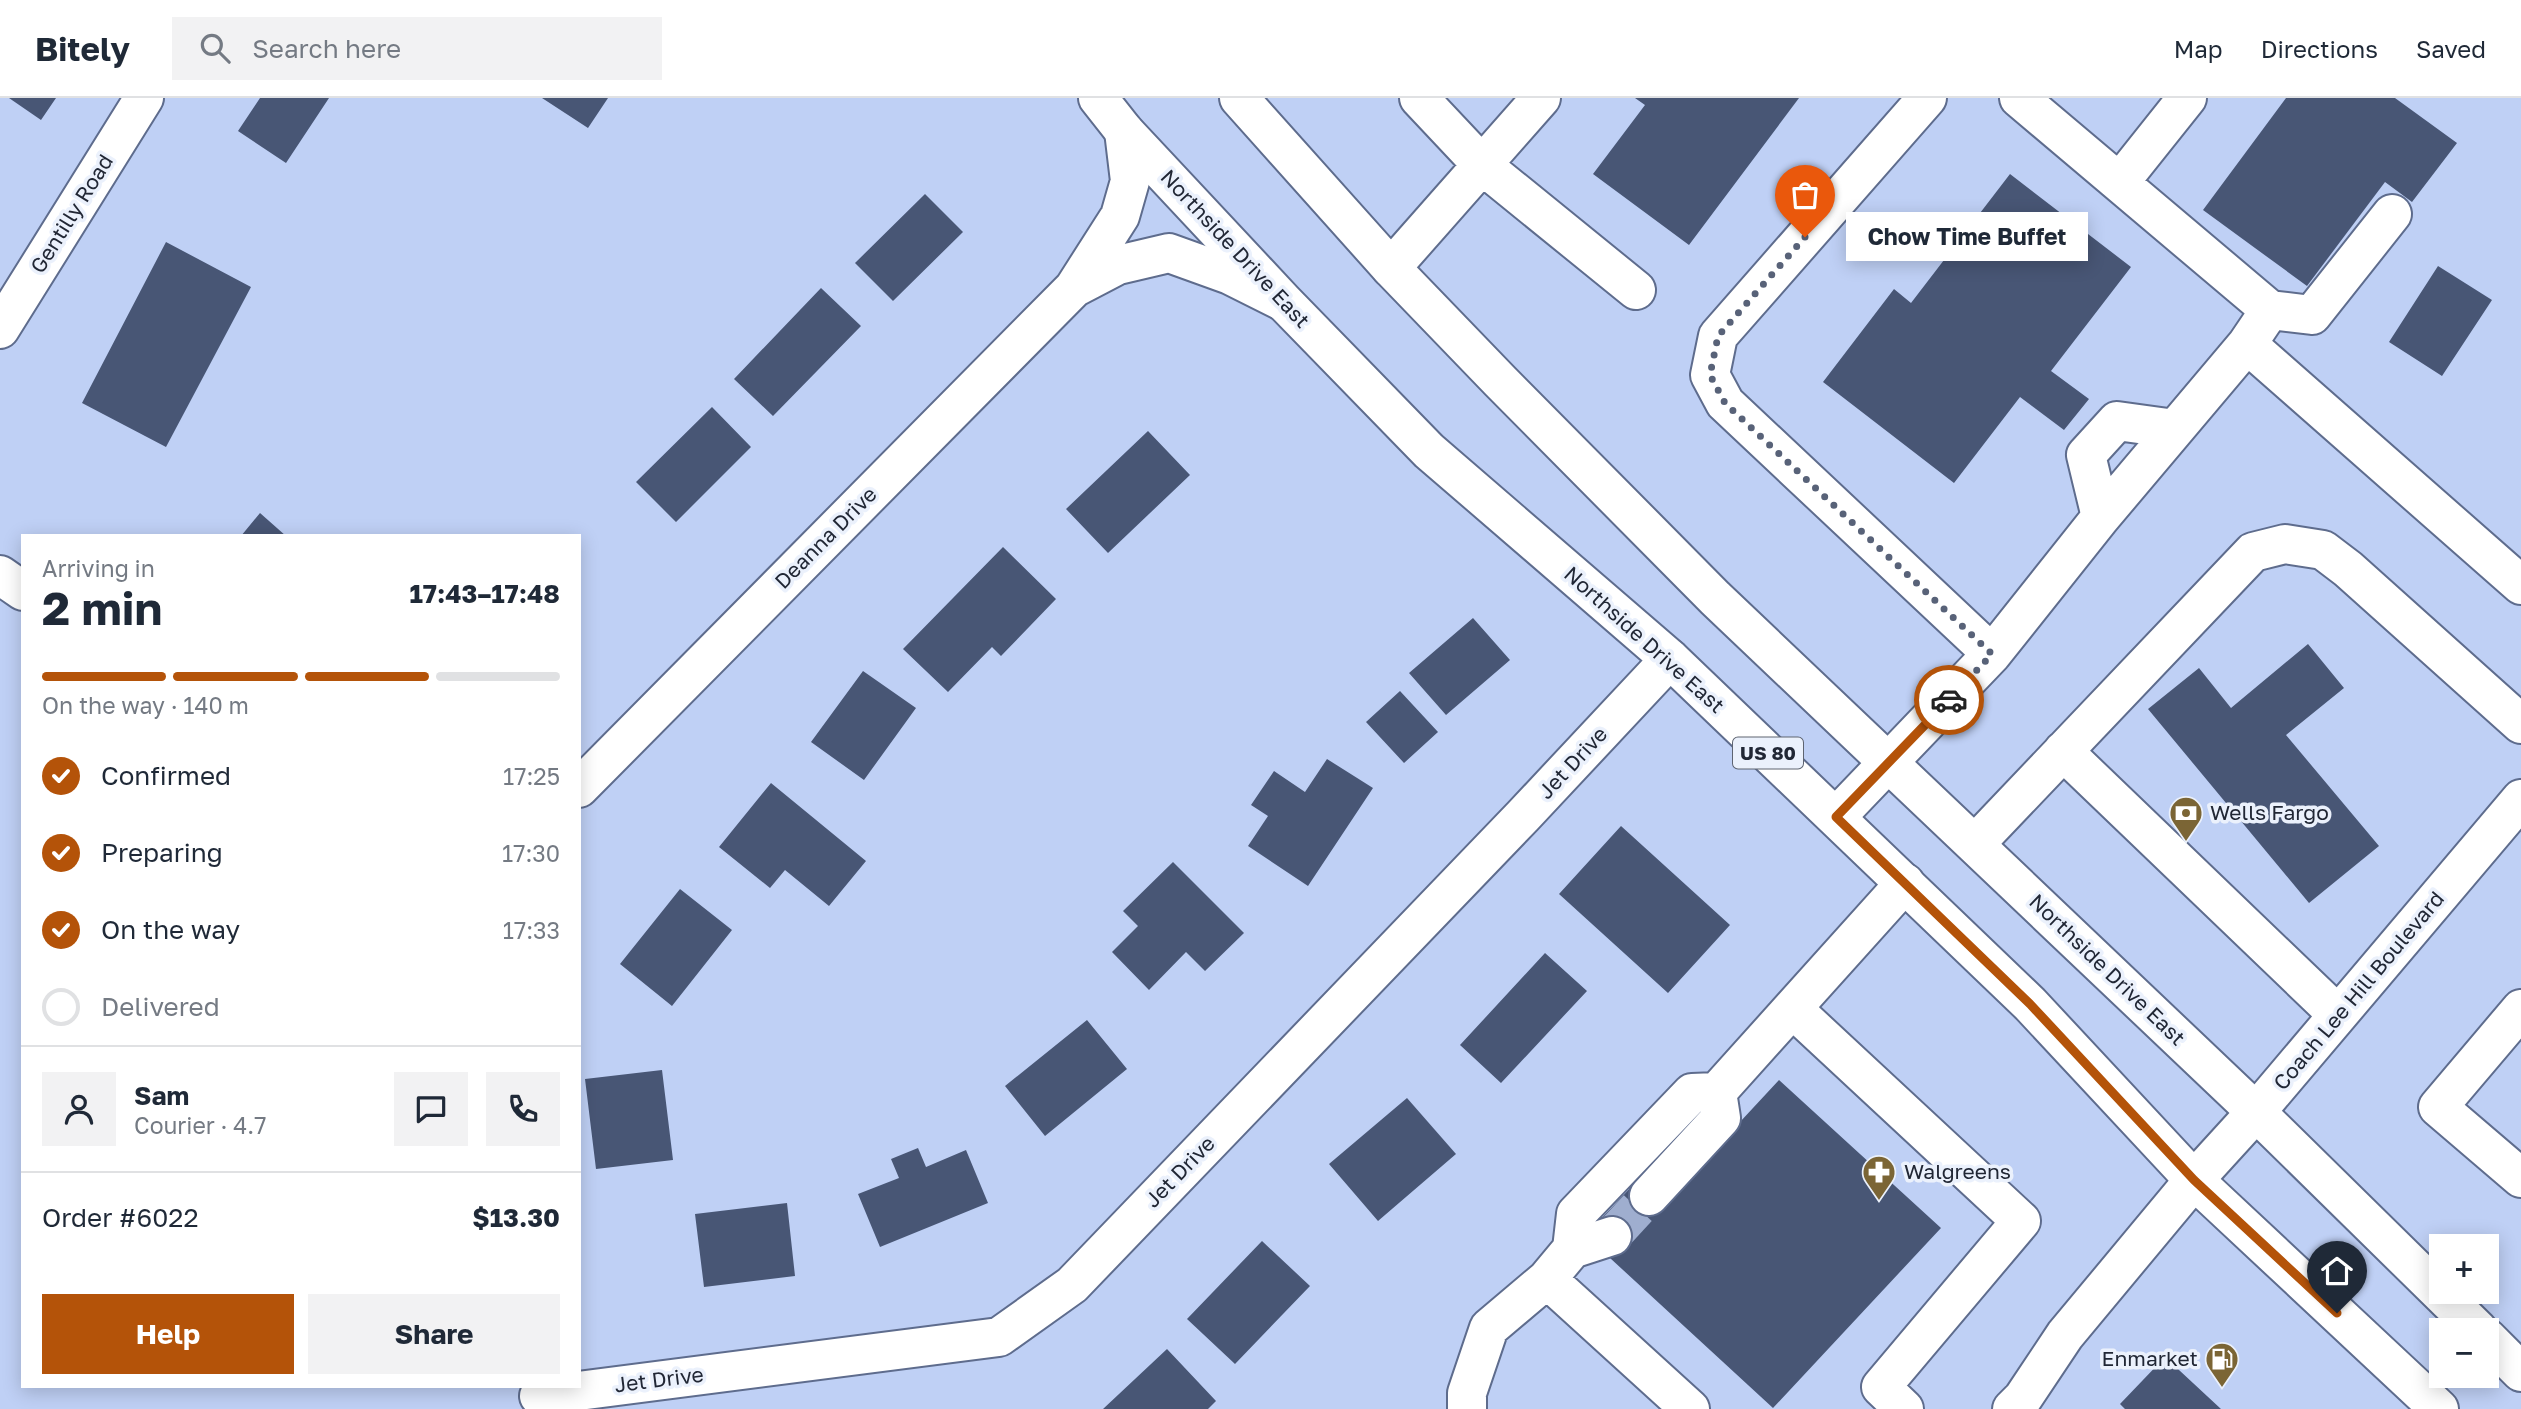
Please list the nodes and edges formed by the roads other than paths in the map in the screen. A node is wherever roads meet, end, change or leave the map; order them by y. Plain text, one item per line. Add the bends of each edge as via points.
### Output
1 (144, 98) edge
2 (1098, 98) edge
3 (1239, 98) edge
4 (1419, 98) edge
5 (1541, 98) edge
6 (1927, 98) edge
7 (2019, 98) edge
8 (2187, 98) edge
9 (1124, 131) junction
10 (1482, 164) junction
11 (2120, 182) junction
12 (2392, 214) dead end
13 (1391, 268) junction
14 (1074, 288) junction
15 (1636, 290) dead end
16 (1283, 301) junction
17 (2270, 310) junction
18 (0, 330) edge
19 (2247, 344) junction
20 (2175, 429) junction
21 (2101, 517) junction
22 (0, 575) edge
23 (2521, 585) edge
24 (21, 590) edge
25 (1992, 654) junction
26 (1670, 659) junction
27 (2521, 724) edge
28 (2063, 751) junction
29 (1889, 763) junction
30 (581, 786) edge
31 (2521, 799) edge
32 (1836, 817) junction
33 (1975, 844) junction
34 (1905, 883) junction
35 (2521, 1009) edge
36 (1794, 1010) junction
37 (2338, 1015) junction
38 (1717, 1092) junction
39 (2256, 1112) junction
40 (2521, 1178) edge
41 (2194, 1180) junction
42 (1649, 1196) tunnel mouth
43 (1612, 1236) tunnel mouth
44 (1572, 1249) junction
45 (1547, 1279) junction
46 (2466, 1318) edge
47 (2499, 1350) edge
48 (2521, 1372) edge
49 (539, 1397) edge
50 (1881, 1402) edge
51 (1472, 1404) edge
52 (2023, 1405) edge
53 (1690, 1409) edge
54 (2439, 1409) edge

1 - 18 main road, Gentilly Road
2 - 9 main road, Northside Drive East / US 80
3 - 13 main road, Northside Drive East
4 - 10 main road
5 - 10 main road
6 - 25 main road via 1718,336 1710,375 1725,403
7 - 11 main road
8 - 11 main road
9 - 14 main road, Deanna Drive via 1130,181 1120,216
9 - 16 main road, Northside Drive East / US 80
10 - 13 main road
10 - 15 main road
11 - 17 main road
12 - 17 main road via 2312,315
13 - 29 main road, Northside Drive East via 1715,598
14 - 16 main road, Deanna Drive via 1118,265 1169,253
14 - 30 main road, Deanna Drive
16 - 26 main road, Northside Drive East / US 80 via 1429,451
17 - 19 main road
19 - 20 main road
19 - 23 main road
20 - 21 main road
20 - 21 main road via 2117,421 2086,455
21 - 25 main road
22 - 24 main road
25 - 29 main road
26 - 32 main road, Northside Drive East / US 80
26 - 49 main road, Jet Drive via 1072,1285 999,1337
27 - 28 main road via 2348,569 2323,550 2285,544 2253,552
28 - 33 main road
28 - 37 main road
29 - 32 main road
29 - 33 main road, Northside Drive East
31 - 37 main road, Coach Lee Hill Boulevard
32 - 34 main road, Northside Drive East / US 80
33 - 39 main road, Northside Drive East
34 - 36 main road
34 - 41 main road, Northside Drive East / US 80 via 2030,1004
35 - 40 main road via 2438,1107
36 - 38 main road
36 - 50 main road via 2021,1221
37 - 39 main road, Coach Lee Hill Boulevard
38 - 42 main road via 1721,1118
38 - 44 main road via 1692,1093 1576,1213
39 - 41 main road, Coach Lee Hill Boulevard
39 - 46 main road, Northside Drive East
41 - 52 main road, Coach Lee Hill Boulevard via 2066,1335
41 - 54 main road, Northside Drive East / US 80
43 - 44 main road
44 - 45 main road
45 - 51 main road via 1489,1328
45 - 53 main road
47 - 48 main road

